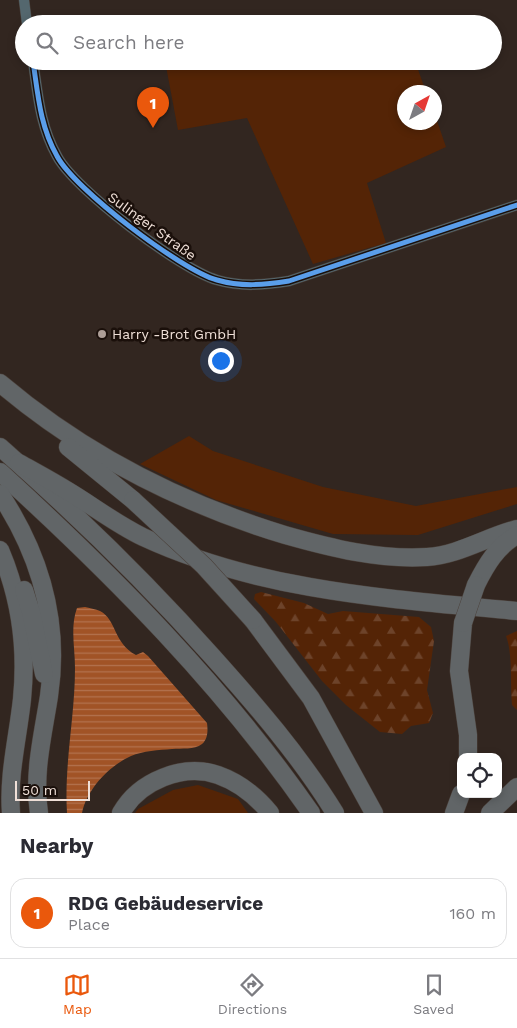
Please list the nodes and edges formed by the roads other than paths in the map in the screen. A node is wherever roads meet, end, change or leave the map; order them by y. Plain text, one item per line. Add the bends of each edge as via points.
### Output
1 (24, 0) edge
2 (26, 15) edge
3 (34, 70) edge
4 (517, 205) edge
5 (5, 388) edge
6 (0, 447) edge
7 (19, 463) junction
8 (0, 472) edge
9 (0, 494) edge
10 (517, 530) edge
11 (517, 535) edge
12 (0, 546) edge
13 (0, 550) edge
14 (517, 611) edge
15 (49, 697) junction
16 (468, 753) edge
17 (517, 787) edge
18 (460, 798) edge
19 (11, 813) edge
20 (39, 813) edge
21 (122, 813) edge
22 (270, 813) edge
23 (311, 813) edge
24 (334, 813) edge
25 (374, 813) edge
26 (454, 813) edge
27 (490, 813) edge

1 - 2 street
3 - 4 street, Sulinger Straße via 44,128 60,162 77,183 180,262 217,280 250,286 289,281
5 - 10 highway via 99,455 162,489 237,520 298,539 386,557 427,557 460,550
5 - 25 highway, bridge via 204,566 253,620 311,698
6 - 7 highway
7 - 14 highway via 142,536 230,570 393,600
7 - 24 highway via 125,565 240,687
8 - 23 highway via 167,634 274,759
9 - 15 highway via 29,543 48,602 52,656
11 - 16 highway, bridge via 489,560 476,584 463,623 459,672
12 - 15 highway via 16,574 31,612
13 - 19 highway via 15,595 24,657
15 - 20 highway via 38,767
17 - 27 highway
18 - 26 highway
21 - 22 highway via 144,788 166,776 191,772 217,774 243,787

